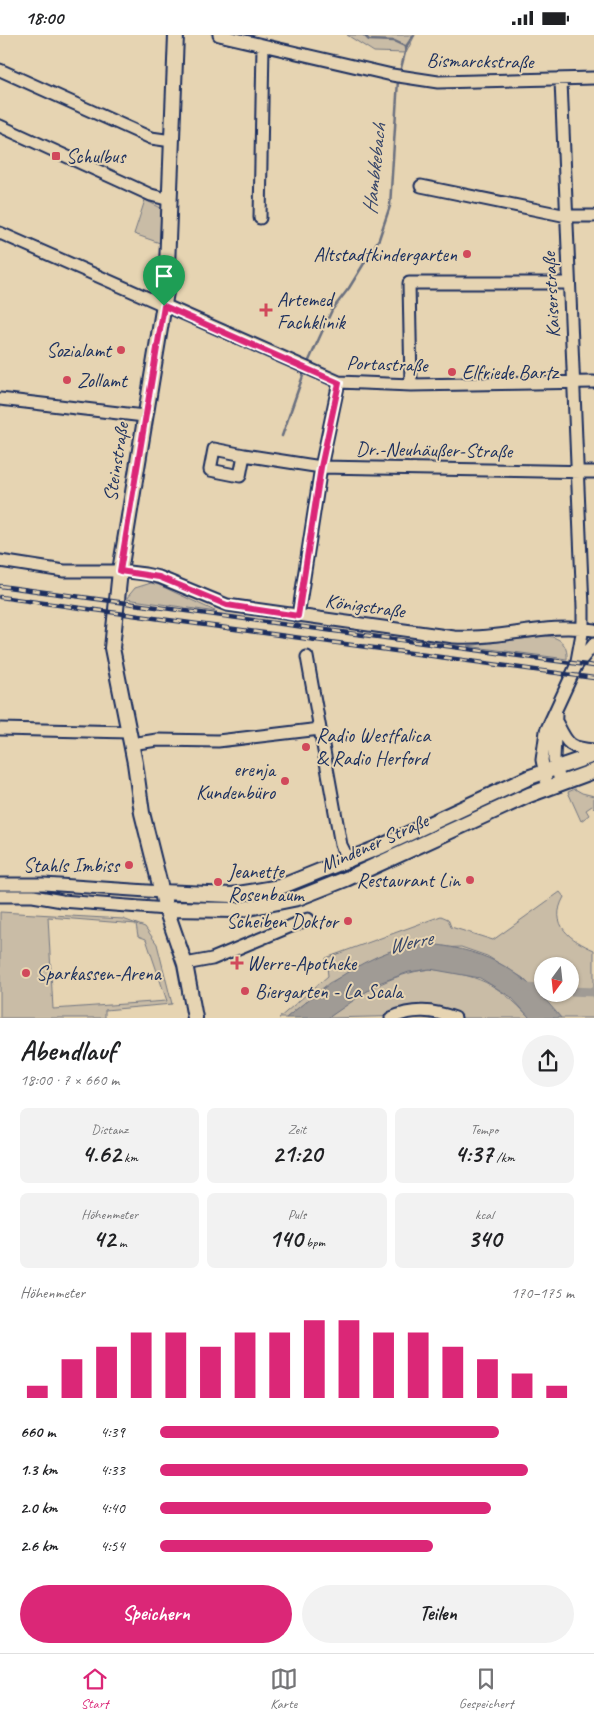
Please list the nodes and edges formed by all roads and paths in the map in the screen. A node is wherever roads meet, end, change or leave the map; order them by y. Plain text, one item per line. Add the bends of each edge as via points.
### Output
1 (176, 35) edge
2 (219, 35) edge
3 (263, 45) junction
4 (0, 70) edge
5 (594, 78) edge
6 (561, 81) junction
7 (0, 126) edge
8 (172, 141) junction
9 (421, 186) dead end
10 (170, 200) junction
11 (567, 215) junction
12 (594, 216) edge
13 (260, 218) dead end
14 (0, 233) edge
15 (568, 283) junction
16 (164, 306) junction
17 (594, 382) edge
18 (339, 383) junction
19 (575, 383) junction
20 (411, 385) junction
21 (0, 399) edge
22 (144, 417) junction
23 (244, 455) dead end
24 (321, 467) junction
25 (576, 472) junction
26 (594, 472) edge
27 (0, 561) edge
28 (120, 571) junction
29 (298, 616) junction
30 (588, 629) edge
31 (594, 644) edge
32 (307, 657) dead end
33 (576, 667) junction
34 (556, 717) junction
35 (0, 729) edge
36 (320, 729) junction
37 (130, 738) junction
38 (594, 750) edge
39 (594, 755) edge
40 (549, 770) junction
41 (594, 771) edge
42 (554, 786) junction
43 (349, 861) junction
44 (0, 884) edge
45 (162, 892) junction
46 (0, 896) edge
47 (166, 909) junction
48 (308, 919) dead end
49 (185, 965) junction
50 (195, 1018) edge
51 (391, 1018) edge
52 (455, 1018) edge

1 - 8 main road, Steinstraße
2 - 3 street, Bismarckstraße
3 - 6 street, Bismarckstraße via 392,75 438,82
3 - 13 street
4 - 8 street via 151,138
5 - 6 street, Bismarckstraße
6 - 11 street, Kaiserstraße
7 - 10 street via 151,195
8 - 10 main road, Steinstraße
9 - 11 street
10 - 16 main road, Steinstraße
11 - 12 street
11 - 15 street, Kaiserstraße
14 - 16 street, Portastraße
15 - 19 street, Kaiserstraße
15 - 20 street via 409,283
16 - 18 street, Portastraße
16 - 22 main road, Steinstraße
17 - 19 street, Portastraße
18 - 20 street, Portastraße
18 - 24 street
19 - 20 street, Portastraße
19 - 25 street, Kaiserstraße
21 - 22 street
22 - 28 main road, Steinstraße
23 - 24 street, Dr.-Neuhäußer-Straße
24 - 25 street, Dr.-Neuhäußer-Straße
24 - 29 street
25 - 26 street, Dr.-Neuhäußer-Straße
25 - 30 street, Kaiserstraße
27 - 28 street, Königstraße via 64,571
28 - 29 street, Königstraße via 159,577 227,605
28 - 37 main road, Steinstraße via 112,648
29 - 30 street, Königstraße via 469,638 548,628
30 - 33 street, Kaiserstraße
31 - 33 street
32 - 36 street
33 - 34 street
34 - 38 street via 566,742
34 - 40 street via 543,742
35 - 37 street
36 - 37 street via 211,742
36 - 43 street via 341,845
37 - 45 main road, Steinstraße via 142,813
39 - 40 main road, Mindener Straße
40 - 42 street
40 - 43 main road, Mindener Straße
41 - 42 main road, Mindener Straße
42 - 47 main road, Mindener Straße via 298,898 238,910
43 - 45 main road, Mindener Straße via 298,881 252,893
44 - 45 street, Mindener Straße
45 - 47 main road, Steinstraße
46 - 47 street, Mindener Straße via 33,896
47 - 49 main road, Steinstraße
48 - 49 street via 212,959
49 - 50 main road, Steinstraße
51 - 52 street via 416,1011 432,1011

